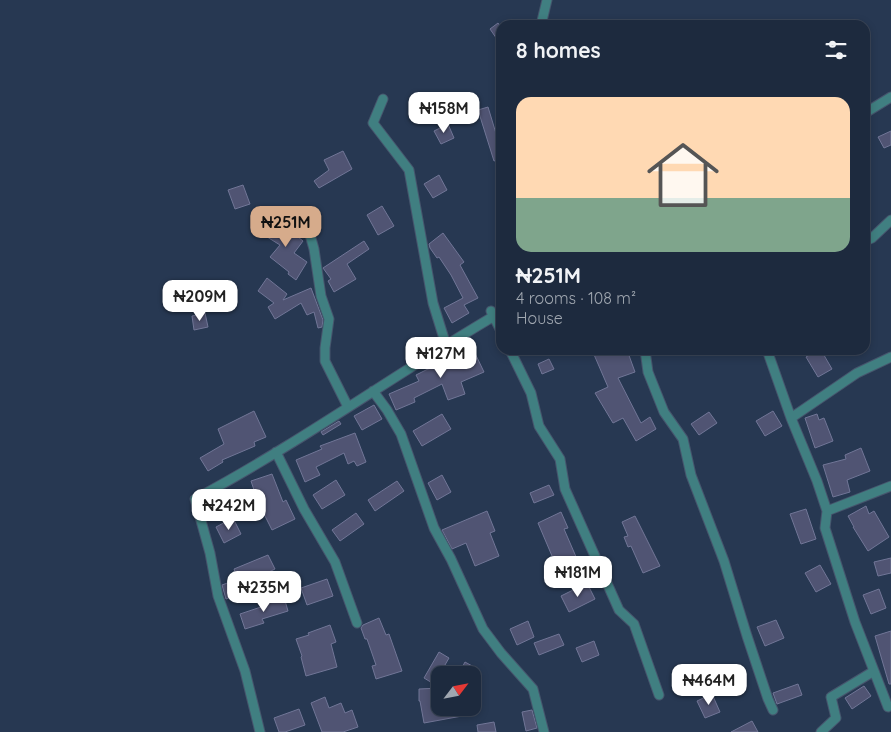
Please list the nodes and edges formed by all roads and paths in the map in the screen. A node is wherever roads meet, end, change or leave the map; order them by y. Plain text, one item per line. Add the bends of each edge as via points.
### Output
1 (547, 0) edge
2 (542, 20) edge
3 (891, 98) edge
4 (383, 99) dead end
5 (870, 111) edge
6 (305, 217) dead end
7 (891, 220) edge
8 (870, 239) edge
9 (495, 313) edge
10 (446, 345) junction
11 (512, 355) edge
12 (646, 355) edge
13 (769, 355) edge
14 (891, 357) edge
15 (373, 391) junction
16 (348, 407) junction
17 (791, 418) junction
18 (276, 452) junction
19 (891, 486) edge
20 (826, 511) junction
21 (357, 623) dead end
22 (874, 671) junction
23 (660, 695) dead end
24 (888, 707) dead end
25 (773, 710) dead end
26 (260, 732) edge
27 (544, 732) edge
28 (821, 732) edge

1 - 2 street
3 - 5 street
4 - 10 street via 373,123 410,170 433,303
6 - 16 street via 321,296 329,319 325,361
7 - 8 street
9 - 10 street
10 - 15 street
11 - 23 street via 531,393 539,426 560,459 565,488 618,610 634,624
12 - 25 street via 648,372 664,412 683,439 691,475 722,553
13 - 17 street
14 - 17 street via 857,373
15 - 16 street
15 - 27 street via 401,434 434,528 484,629 533,688
16 - 18 street
17 - 20 street
18 - 21 street via 335,562
18 - 26 street via 194,498 218,596 246,671
19 - 20 street
20 - 22 street via 825,528
22 - 24 street
22 - 28 street via 831,698 836,718

